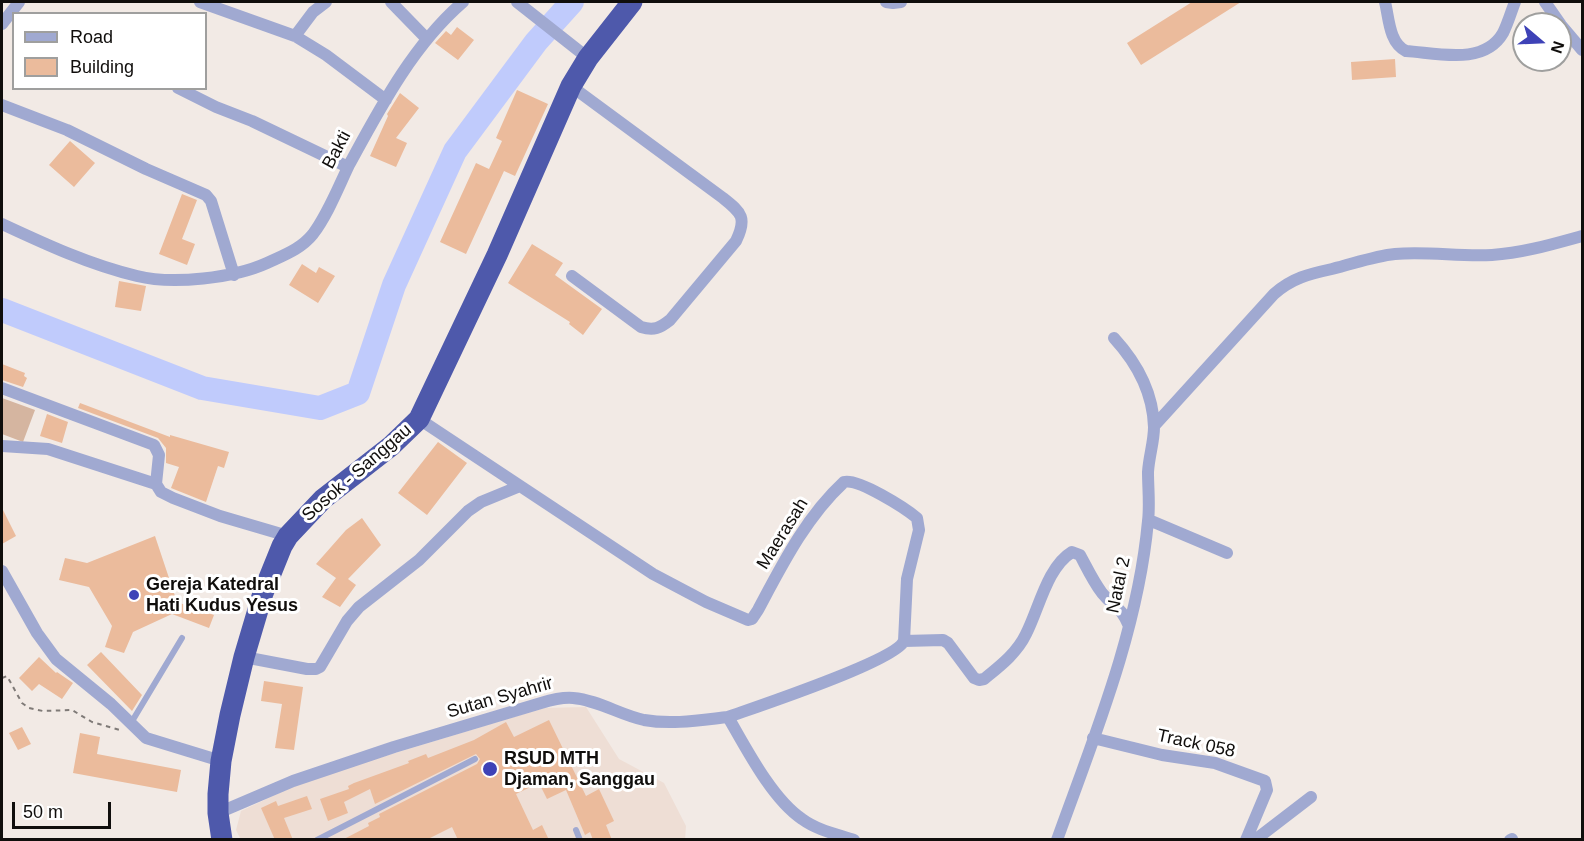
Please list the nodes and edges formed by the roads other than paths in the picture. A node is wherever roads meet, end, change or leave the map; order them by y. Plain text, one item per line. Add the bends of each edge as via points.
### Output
1 (200, 2) edge
2 (326, 2) edge
3 (391, 2) edge
4 (463, 2) edge
5 (517, 2) edge
6 (632, 2) edge
7 (886, 2) edge
8 (901, 2) edge
9 (1385, 2) edge
10 (1515, 2) edge
11 (1545, 2) edge
12 (295, 36) junction
13 (427, 39) junction
14 (1582, 50) edge
15 (588, 58) junction
16 (571, 86) junction
17 (182, 90) edge
18 (386, 100) junction
19 (2, 105) edge
20 (348, 167) junction
21 (2, 224) edge
22 (1582, 236) edge
23 (234, 274) junction
24 (572, 276) dead end
25 (1114, 338) dead end
26 (2, 388) edge
27 (418, 419) junction
28 (1154, 426) junction
29 (2, 446) edge
30 (156, 484) junction
31 (520, 486) junction
32 (1149, 520) junction
33 (288, 536) junction
34 (1227, 553) dead end
35 (2, 571) edge
36 (1129, 626) junction
37 (182, 638) dead end
38 (904, 641) junction
39 (244, 657) junction
40 (728, 717) junction
41 (131, 723) junction
42 (1093, 738) junction
43 (475, 759) dead end
44 (221, 761) junction
45 (1311, 797) dead end
46 (218, 813) junction
47 (576, 830) dead end
48 (222, 840) edge
49 (317, 840) edge
50 (580, 840) edge
51 (854, 840) edge
52 (1057, 840) edge
53 (1246, 840) edge
54 (1255, 840) edge

1 - 12 street
2 - 12 street
3 - 13 street
4 - 13 street, Bakti
5 - 15 street
6 - 15 highway, Sosok - Sanggau
7 - 8 street
9 - 10 street via 1399,48 1463,55 1491,47 1503,32
11 - 14 street
12 - 18 street
13 - 18 street, Bakti
15 - 16 highway, Sosok - Sanggau
16 - 24 street via 723,198 742,217 736,241 660,328 641,327
16 - 27 highway, Sosok - Sanggau via 492,266
17 - 20 street
18 - 20 street, Bakti
19 - 23 street via 67,130 206,195
20 - 23 street, Bakti via 319,224 305,242 290,253
21 - 23 street, Bakti via 56,248 140,277
22 - 28 street via 1495,255 1385,255 1295,279 1274,294
25 - 28 street, Natal 2 via 1145,383
26 - 30 street via 154,445 159,455
27 - 31 street, Maerasah
27 - 33 highway, Sosok - Sanggau via 391,447 323,499
28 - 32 street, Natal 2 via 1149,462
29 - 30 street via 48,449
30 - 33 street via 172,498
31 - 38 street, Maerasah via 653,574 748,620 759,610 817,511 844,482 854,482 917,518 919,530 907,579
31 - 39 street via 468,511 418,560 359,607 320,667 307,669
32 - 34 street
32 - 36 street, Natal 2
33 - 39 highway, Sosok - Sanggau via 262,593
35 - 41 street via 56,659
36 - 38 street via 1120,608 1093,581 1080,555 1072,552 1053,574 1017,649 984,679 974,678 943,640
36 - 42 street, Natal 2
37 - 41 lane
38 - 40 street via 897,650 861,666
39 - 44 highway, Sosok - Sanggau
40 - 46 street, Sutan Syahrir via 659,722 587,700 561,698 349,762
40 - 51 street via 791,810 815,827
41 - 44 street via 146,738
42 - 52 street, Natal 2
42 - 53 street, Track 058 via 1215,763 1265,781 1267,790
43 - 49 lane
44 - 46 highway, Sosok - Sanggau
45 - 54 street
46 - 48 highway, Sosok - Sanggau
47 - 50 lane

